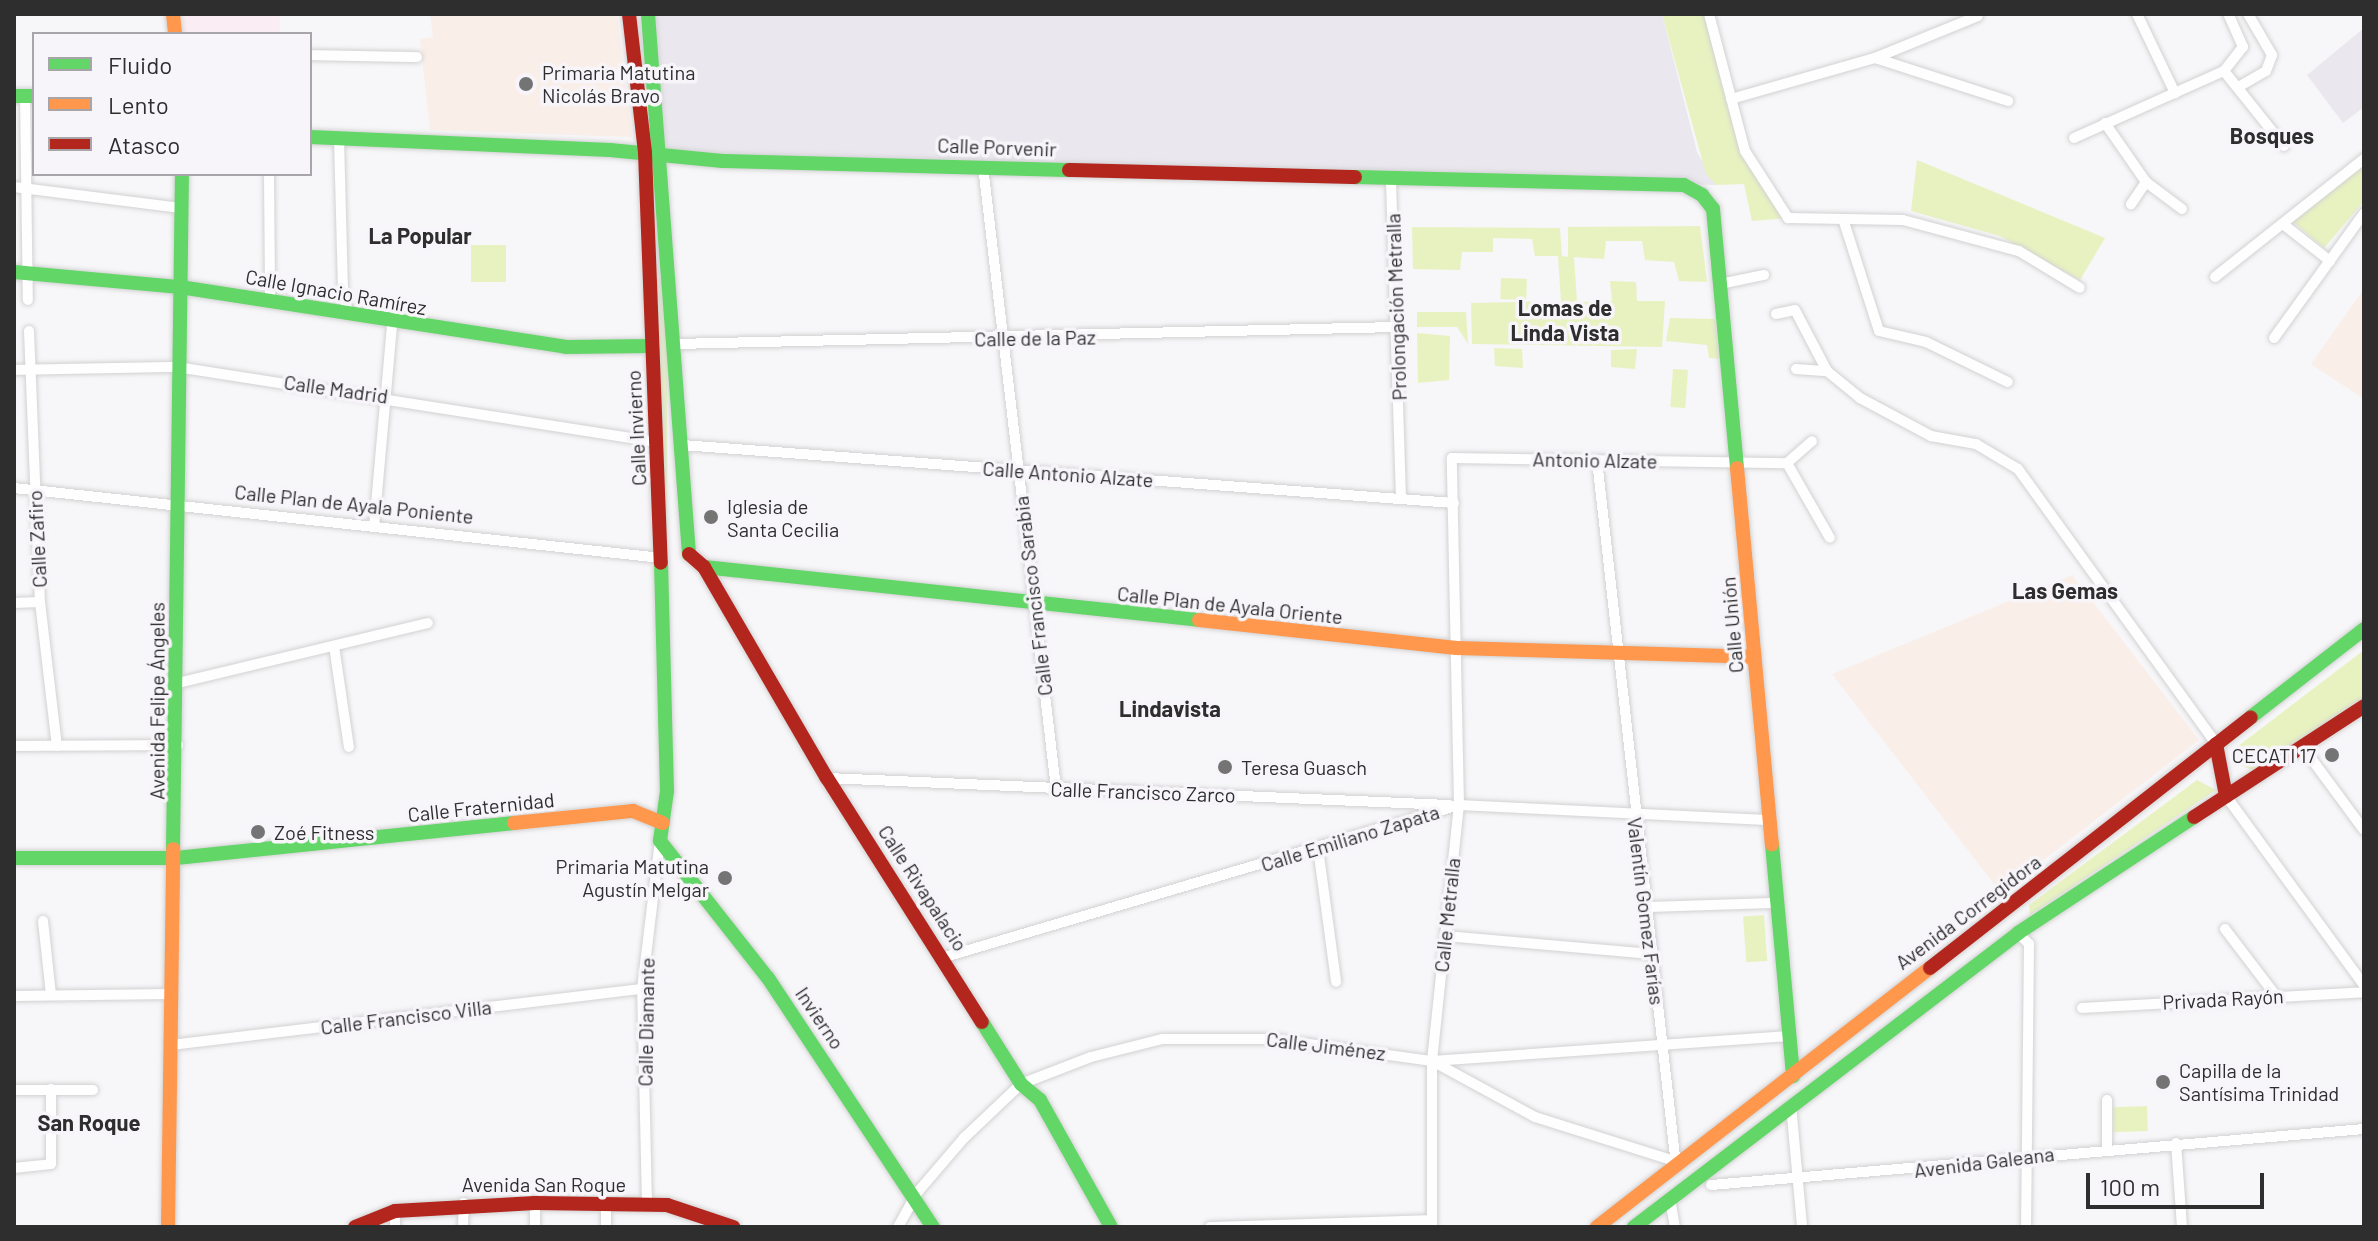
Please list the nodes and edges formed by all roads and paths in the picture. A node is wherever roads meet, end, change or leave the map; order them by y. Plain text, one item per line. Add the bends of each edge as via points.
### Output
1 (629, 14) edge
2 (648, 14) edge
3 (1709, 14) edge
4 (2137, 14) edge
5 (2228, 14) edge
6 (2248, 14) edge
7 (1978, 16) dead end
8 (312, 55) edge
9 (417, 57) dead end
10 (1875, 58) junction
11 (2224, 71) junction
12 (2240, 86) junction
13 (2175, 93) junction
14 (24, 96) edge
15 (1731, 99) junction
16 (2008, 101) dead end
17 (2105, 123) junction
18 (312, 137) edge
19 (339, 138) junction
20 (2074, 138) dead end
21 (2284, 146) dead end
22 (645, 153) junction
23 (662, 154) junction
24 (2364, 159) edge
25 (983, 166) junction
26 (182, 176) edge
27 (269, 176) edge
28 (1391, 181) junction
29 (2146, 182) junction
30 (1684, 185) joint
31 (19, 187) edge
32 (2131, 204) dead end
33 (181, 208) junction
34 (2182, 209) dead end
35 (2364, 213) edge
36 (1844, 222) junction
37 (2283, 224) junction
38 (2330, 261) junction
39 (19, 272) edge
40 (670, 274) junction
41 (1764, 275) dead end
42 (649, 276) junction
43 (2215, 277) dead end
44 (1720, 284) junction
45 (180, 287) junction
46 (2080, 288) dead end
47 (28, 300) dead end
48 (270, 300) junction
49 (348, 313) junction
50 (1776, 314) dead end
51 (392, 324) junction
52 (1396, 327) junction
53 (29, 331) dead end
54 (2274, 338) dead end
55 (1003, 339) junction
56 (675, 344) junction
57 (652, 346) junction
58 (177, 367) junction
59 (1796, 369) dead end
60 (14, 370) edge
61 (31, 370) junction
62 (1827, 371) junction
63 (2008, 382) dead end
64 (384, 395) junction
65 (1812, 441) dead end
66 (656, 442) junction
67 (682, 445) junction
68 (1452, 458) joint
69 (1597, 460) junction
70 (1787, 463) junction
71 (1739, 464) junction
72 (1018, 471) junction
73 (14, 488) edge
74 (34, 488) junction
75 (1401, 499) junction
76 (1454, 503) junction
77 (175, 504) junction
78 (374, 527) junction
79 (1830, 538) dead end
80 (689, 554) junction
81 (661, 558) junction
82 (704, 567) junction
83 (40, 602) junction
84 (14, 603) edge
85 (1033, 605) junction
86 (428, 623) dead end
87 (2364, 629) edge
88 (334, 646) junction
89 (1456, 648) junction
90 (1616, 655) junction
91 (1754, 657) junction
92 (178, 683) junction
93 (2364, 706) edge
94 (2216, 744) junction
95 (178, 745) junction
96 (14, 746) edge
97 (57, 746) junction
98 (2302, 746) junction
99 (349, 747) dead end
100 (827, 778) junction
101 (1056, 788) junction
102 (2226, 796) junction
103 (1459, 805) junction
104 (1634, 815) junction
105 (1767, 820) junction
106 (663, 823) junction
107 (2364, 830) edge
108 (660, 841) junction
109 (1318, 848) junction
110 (14, 858) edge
111 (176, 858) junction
112 (1774, 903) junction
113 (1646, 907) junction
114 (43, 921) dead end
115 (2225, 929) dead end
116 (2018, 933) junction
117 (1445, 936) junction
118 (1652, 954) junction
119 (945, 957) junction
120 (1336, 982) dead end
121 (2364, 985) edge
122 (642, 989) junction
123 (2364, 992) edge
124 (172, 994) junction
125 (51, 995) junction
126 (14, 996) edge
127 (2276, 996) junction
128 (2082, 1008) dead end
129 (1789, 1036) junction
130 (1662, 1042) junction
131 (171, 1045) junction
132 (1432, 1061) junction
133 (1793, 1076) junction
134 (1021, 1084) junction
135 (51, 1089) junction
136 (14, 1090) edge
137 (93, 1090) dead end
138 (2107, 1100) dead end
139 (1791, 1105) junction
140 (2364, 1129) edge
141 (2176, 1143) junction
142 (2107, 1148) junction
143 (2023, 1158) junction
144 (1674, 1162) junction
145 (14, 1168) edge
146 (1796, 1177) junction
147 (1711, 1185) dead end
148 (916, 1194) junction
149 (1670, 1199) junction
150 (464, 1203) junction
151 (535, 1203) junction
152 (606, 1203) junction
153 (647, 1204) junction
154 (395, 1211) junction
155 (1431, 1224) edge
156 (168, 1227) edge
157 (355, 1227) edge
158 (395, 1227) edge
159 (463, 1227) edge
160 (535, 1227) edge
161 (606, 1227) edge
162 (733, 1227) edge
163 (898, 1227) edge
164 (933, 1227) edge
165 (1111, 1227) edge
166 (1210, 1227) edge
167 (1597, 1227) edge
168 (1634, 1227) edge
169 (1675, 1227) edge
170 (1802, 1227) edge
171 (2026, 1227) edge
172 (2182, 1227) edge

1 - 22 street, Calle Invierno
2 - 23 street
3 - 15 street
4 - 13 street
5 - 11 street via 2243,47
6 - 12 street via 2272,55 2266,71
7 - 10 street
8 - 9 street
10 - 15 street
10 - 16 street
11 - 12 street
11 - 13 street
12 - 21 street
13 - 17 street
14 - 31 street
15 - 36 street via 1745,151 1788,218
17 - 20 street
17 - 29 street
18 - 19 street, Calle Porvenir
19 - 22 street, Calle Porvenir
19 - 49 street
22 - 23 street, Calle Porvenir
22 - 42 street, Calle Invierno
23 - 25 street, Calle Porvenir via 722,161
23 - 40 street
24 - 37 street
25 - 28 street, Calle Porvenir
25 - 55 street, Calle Francisco Sarabia
26 - 33 street, Avenida Felipe Ángeles
27 - 48 street
28 - 30 street, Calle Porvenir
28 - 52 street, Prolongación Metralla
29 - 32 street
29 - 34 street
30 - 44 street, Calle Unión via 1713,209
31 - 33 street
31 - 39 street
33 - 45 street, Avenida Felipe Ángeles
35 - 38 street
36 - 46 street via 1903,220 2019,251
36 - 63 street via 1876,329 1926,342
37 - 38 street
37 - 43 street
38 - 54 street
39 - 45 street, Calle Ignacio Ramírez
39 - 47 street
40 - 42 street
40 - 56 street
41 - 44 street
42 - 57 street, Calle Invierno
44 - 71 street, Calle Unión
45 - 48 street, Calle Ignacio Ramírez
45 - 58 street, Avenida Felipe Ángeles
48 - 49 street, Calle Ignacio Ramírez
49 - 51 street, Calle Ignacio Ramírez
50 - 62 street via 1795,310
51 - 57 street, Calle Ignacio Ramírez via 566,347
51 - 64 street
52 - 55 street, Calle de la Paz
52 - 75 street, Prolongación Metralla
53 - 61 street, Calle Zafiro
55 - 56 street, Calle de la Paz
55 - 72 street, Calle Francisco Sarabia
56 - 67 street
57 - 66 street, Calle Invierno
58 - 61 street, Calle Madrid
58 - 64 street, Calle Madrid
58 - 77 street, Avenida Felipe Ángeles
59 - 62 street
60 - 61 street, Calle Madrid
61 - 74 street, Calle Zafiro
62 - 94 street via 1860,398 1931,436 1976,444 2018,469
64 - 66 street, Calle Madrid
64 - 78 street
65 - 70 street
66 - 81 street, Calle Invierno
67 - 72 street, Calle Antonio Alzate
67 - 80 street
68 - 69 street, Antonio Alzate
68 - 76 street, Calle Metralla
69 - 71 street, Antonio Alzate
69 - 90 street, Valentín Gomez Farías
70 - 71 street, Antonio Alzate
70 - 79 street
71 - 91 street, Calle Unión
72 - 75 street, Calle Antonio Alzate
72 - 85 street, Calle Francisco Sarabia
73 - 74 street, Calle Plan de Ayala Poniente
74 - 77 street, Calle Plan de Ayala Poniente
74 - 83 street, Calle Zafiro
75 - 76 street, Calle Antonio Alzate
76 - 89 street, Calle Metralla
77 - 78 street, Calle Plan de Ayala Poniente
77 - 92 street, Avenida Felipe Ángeles
78 - 81 street, Calle Plan de Ayala Poniente
80 - 81 street, Calle Plan de Ayala Poniente
80 - 82 street, Calle Rivapalacio
81 - 106 street, Calle Invierno
82 - 85 street, Calle Plan de Ayala Oriente
82 - 100 street, Calle Rivapalacio
83 - 84 street
83 - 97 street, Calle Zafiro
85 - 89 street, Calle Plan de Ayala Oriente
85 - 101 street, Calle Francisco Sarabia
86 - 88 street
87 - 94 street, Avenida Corregidora
88 - 92 street
88 - 99 street
89 - 90 street, Calle Plan de Ayala Oriente
89 - 103 street, Calle Metralla
90 - 91 street, Calle Plan de Ayala Oriente
90 - 104 street, Valentín Gomez Farías
91 - 105 street, Calle Unión
92 - 95 street, Avenida Felipe Ángeles
93 - 98 street
94 - 102 street
94 - 133 street, Avenida Corregidora
95 - 97 street
95 - 111 street, Avenida Felipe Ángeles
96 - 97 street
98 - 102 street
98 - 107 street
100 - 101 street, Calle Francisco Zarco
100 - 119 street, Calle Rivapalacio
101 - 103 street, Calle Francisco Zarco
102 - 116 street
102 - 121 street
103 - 104 street, Calle Emiliano Zapata
103 - 109 street, Calle Emiliano Zapata
103 - 117 street, Calle Metralla
104 - 105 street, Calle Emiliano Zapata
104 - 113 street, Valentín Gomez Farías
105 - 112 street, Calle Unión
106 - 108 street, Calle Invierno
106 - 111 street, Calle Fraternidad via 633,811
108 - 122 street, Calle Diamante
108 - 148 street, Invierno via 768,978
109 - 119 street, Calle Emiliano Zapata
109 - 120 street
110 - 111 street, Calle Fraternidad
111 - 124 street, Avenida Felipe Ángeles
112 - 113 street
112 - 129 street, Calle Unión
113 - 118 street, Valentín Gomez Farías
114 - 125 street
115 - 127 street
116 - 139 street
116 - 143 street via 2029,944
117 - 118 street
117 - 132 street, Calle Metralla
118 - 130 street, Valentín Gomez Farías
119 - 134 street, Calle Rivapalacio
122 - 131 street, Calle Francisco Villa
122 - 153 street, Calle Diamante
123 - 127 street, Privada Rayón
124 - 125 street
124 - 131 street, Avenida Felipe Ángeles
125 - 126 street
127 - 128 street, Privada Rayón
129 - 130 street, Calle Jiménez
129 - 133 street, Calle Unión
130 - 132 street, Calle Jiménez
130 - 144 street, Valentín Gomez Farías
131 - 156 street, Avenida Felipe Ángeles
132 - 134 street, Calle Jiménez via 1273,1039 1162,1039 1091,1057
132 - 144 street via 1535,1117
132 - 155 street, Calle Metralla
133 - 144 street, Avenida Corregidora
134 - 148 street, Calle Jiménez
134 - 165 street, Calle Rivapalacio via 1040,1100
135 - 136 street
135 - 137 street
135 - 145 street via 51,1164
138 - 142 street
139 - 146 street
139 - 149 street
140 - 141 street, Avenida Galeana
141 - 142 street, Avenida Galeana
141 - 172 street
142 - 143 street, Avenida Galeana
143 - 146 street, Avenida Galeana
143 - 171 street
144 - 167 street, Avenida Corregidora
146 - 147 street, Avenida Galeana
146 - 170 street
148 - 163 street, Calle Jiménez
148 - 164 street, Invierno
149 - 168 street
149 - 169 street
150 - 151 street, Avenida San Roque
150 - 154 street, Avenida San Roque
150 - 159 street
151 - 152 street, Avenida San Roque
151 - 160 street
152 - 153 street, Avenida San Roque
152 - 161 street
153 - 162 street, Avenida San Roque via 667,1205
154 - 157 street, Avenida San Roque
154 - 158 street
155 - 166 street

